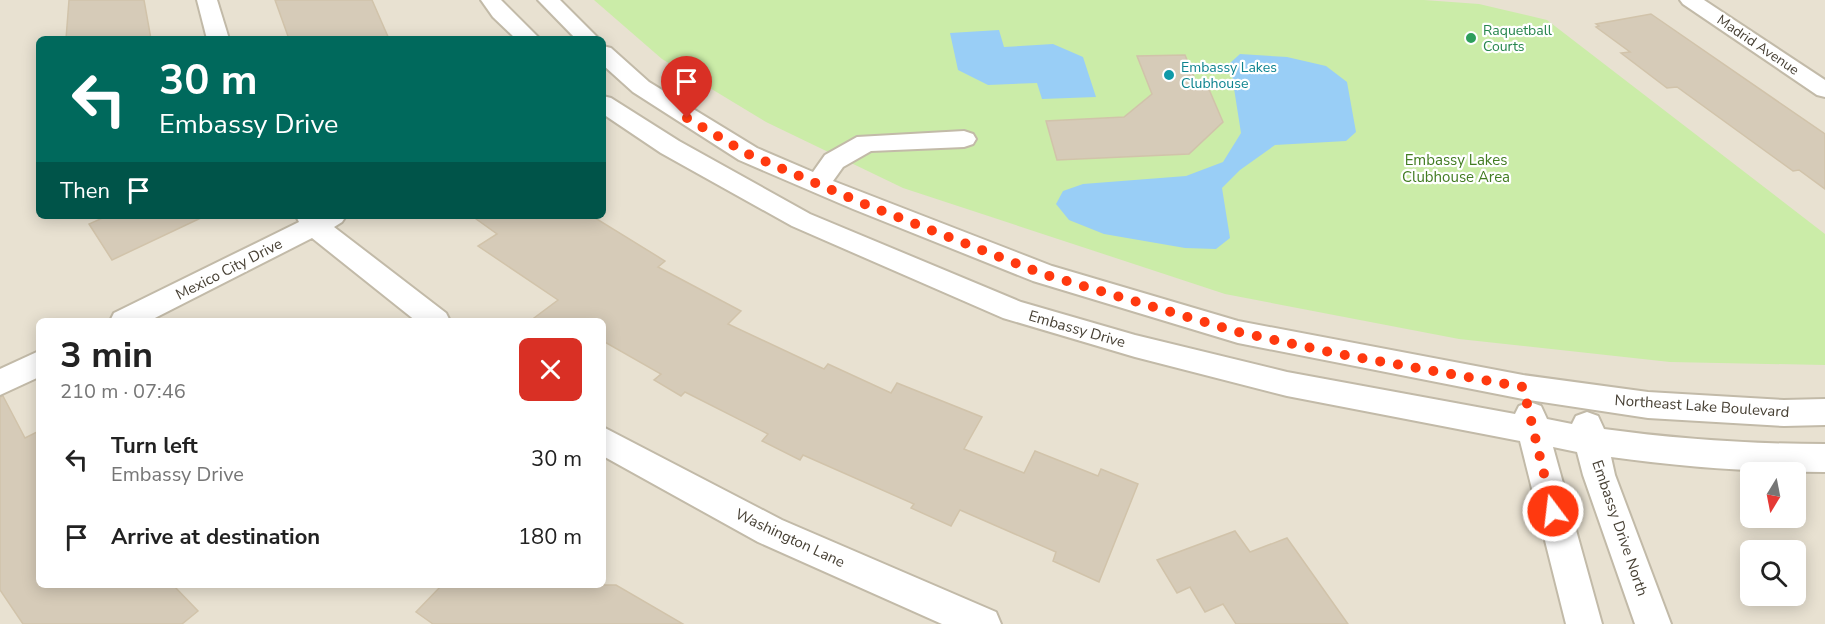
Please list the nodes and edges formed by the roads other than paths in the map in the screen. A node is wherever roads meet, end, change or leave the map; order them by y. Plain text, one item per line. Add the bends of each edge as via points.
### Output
1 (207, 0) edge
2 (490, 0) edge
3 (548, 0) edge
4 (1690, 0) edge
5 (217, 36) edge
6 (526, 36) edge
7 (585, 36) edge
8 (608, 66) edge
9 (1825, 90) edge
10 (606, 104) edge
11 (964, 140) dead end
12 (818, 184) junction
13 (319, 219) edge
14 (130, 318) edge
15 (433, 318) edge
16 (36, 365) edge
17 (0, 383) edge
18 (1523, 387) junction
19 (1580, 397) junction
20 (1825, 412) edge
21 (1534, 431) junction
22 (1592, 441) junction
23 (606, 442) edge
24 (1825, 458) edge
25 (983, 624) edge
26 (1584, 624) edge
27 (1653, 624) edge

1 - 5 street
2 - 6 street
3 - 7 street
4 - 9 street, Madrid Avenue
8 - 12 street via 748,154
10 - 21 street, Embassy Drive via 670,147 801,220 1013,310 1287,384
11 - 12 street via 866,143 834,161
12 - 18 street via 1043,274 1238,332
13 - 14 street, Mexico City Drive
13 - 15 street
16 - 17 street
18 - 19 street
18 - 21 street
19 - 20 street, Northeast Lake Boulevard via 1659,406
19 - 22 street, Embassy Drive North
21 - 22 street, Embassy Drive
21 - 26 street
22 - 24 street via 1658,450
22 - 27 street, Embassy Drive North via 1599,475
23 - 25 street, Washington Lane via 770,531

